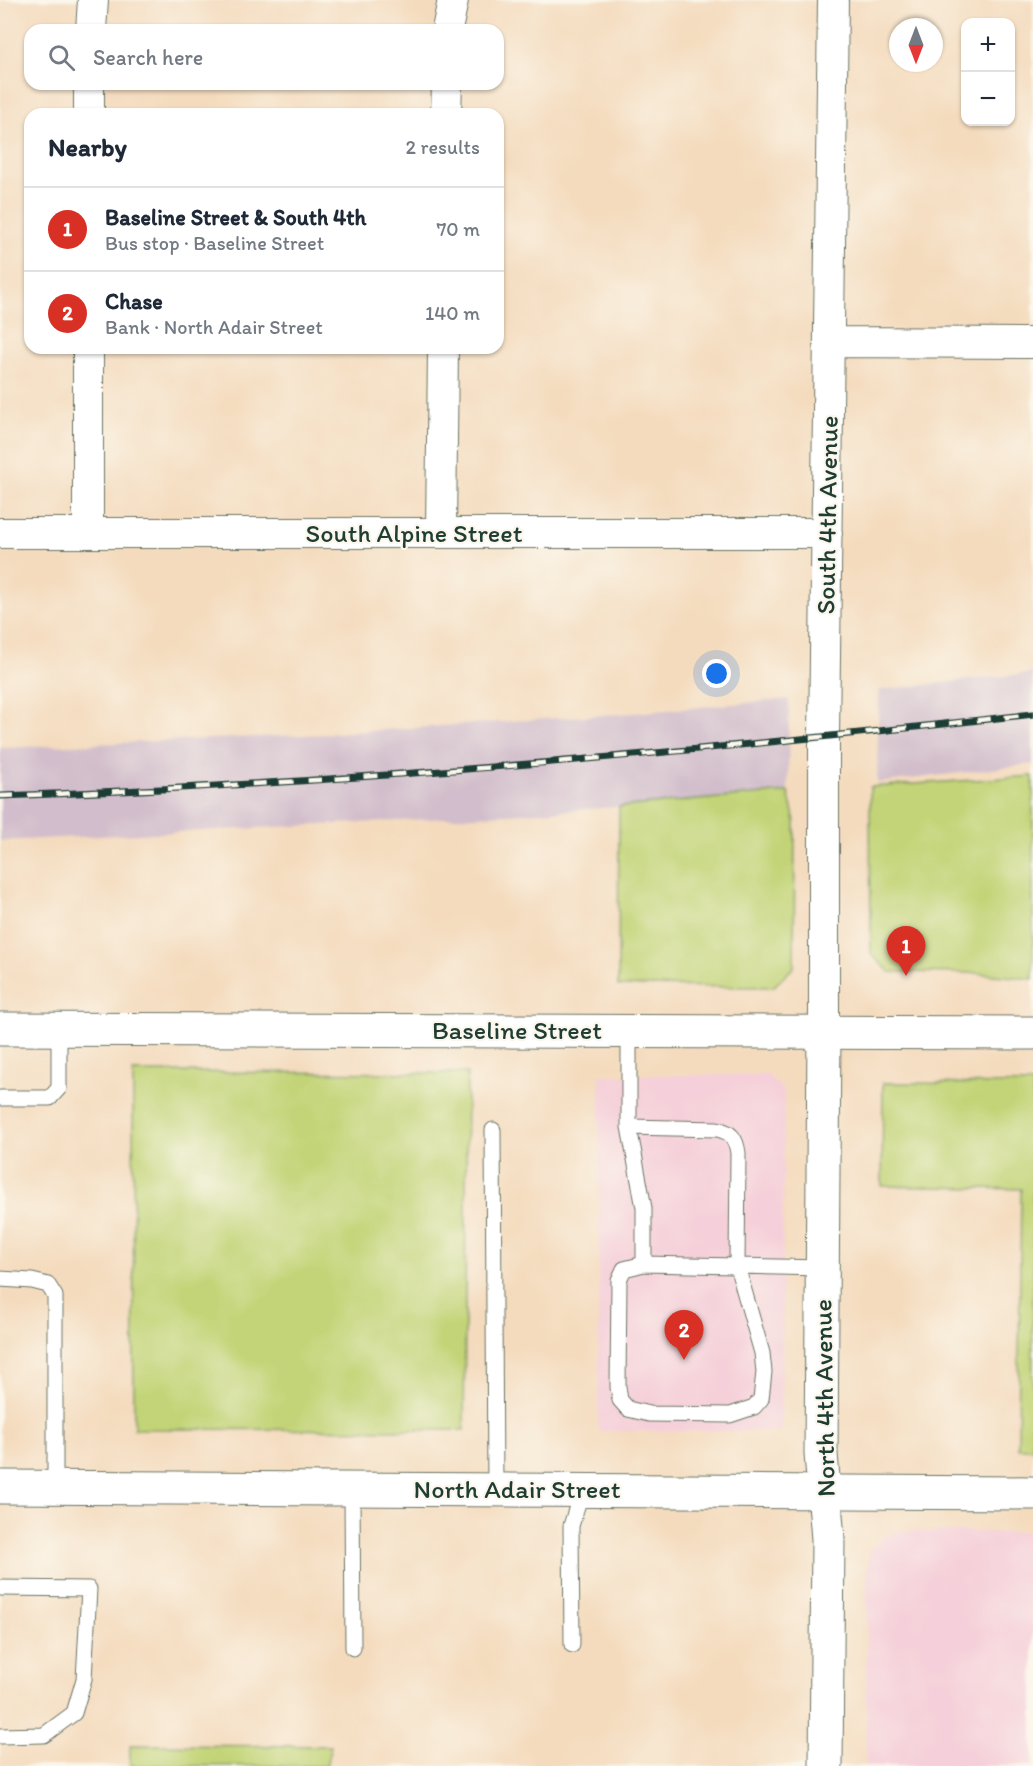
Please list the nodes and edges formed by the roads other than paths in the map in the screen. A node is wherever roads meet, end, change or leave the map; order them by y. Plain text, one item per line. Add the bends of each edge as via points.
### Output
1 (93, 0) edge
2 (453, 0) edge
3 (833, 0) edge
4 (91, 24) edge
5 (448, 24) edge
6 (89, 90) edge
7 (447, 90) edge
8 (89, 108) edge
9 (446, 108) edge
10 (829, 342) junction
11 (1033, 343) edge
12 (88, 354) edge
13 (443, 354) edge
14 (88, 532) junction
15 (0, 533) edge
16 (441, 533) junction
17 (827, 533) junction
18 (0, 1029) edge
19 (60, 1030) junction
20 (629, 1030) junction
21 (824, 1031) junction
22 (1033, 1033) edge
23 (0, 1098) edge
24 (629, 1127) junction
25 (493, 1130) dead end
26 (644, 1264) junction
27 (737, 1266) junction
28 (822, 1268) junction
29 (0, 1279) edge
30 (0, 1486) edge
31 (55, 1486) junction
32 (352, 1488) junction
33 (495, 1489) junction
34 (582, 1490) junction
35 (824, 1491) junction
36 (1033, 1493) edge
37 (0, 1588) edge
38 (572, 1645) dead end
39 (353, 1648) dead end
40 (0, 1736) edge
41 (826, 1766) edge

1 - 4 street
2 - 5 street
3 - 10 street, South 4th Avenue
6 - 8 street
7 - 9 street
10 - 11 street
10 - 17 street, South 4th Avenue
12 - 14 street
13 - 16 street
14 - 15 street, South Alpine Street
14 - 16 street, South Alpine Street
16 - 17 street, South Alpine Street
17 - 21 street, South 4th Avenue
18 - 19 main road, Baseline Street
19 - 20 main road, Baseline Street
19 - 23 lane via 60,1088 50,1098
20 - 21 main road, Baseline Street
20 - 24 lane
21 - 22 main road, Baseline Street
21 - 28 main road, North 4th Avenue
24 - 26 lane via 644,1208
24 - 27 lane via 717,1129 734,1137 738,1153
25 - 33 lane
26 - 27 lane
26 - 27 lane via 624,1269 619,1280 618,1387 620,1400 628,1409 649,1414 729,1415 754,1407 761,1399 762,1353
27 - 28 lane
28 - 35 main road, North 4th Avenue
29 - 31 lane via 48,1285 55,1296
30 - 31 main road, North Adair Street
31 - 32 main road, North Adair Street
32 - 33 main road, North Adair Street
32 - 39 lane
33 - 34 main road, North Adair Street
34 - 35 main road, North Adair Street
34 - 38 lane via 571,1526
35 - 36 main road, North Adair Street
35 - 41 main road, North 4th Avenue via 828,1539
37 - 40 lane via 89,1589 84,1679 74,1713 44,1735

